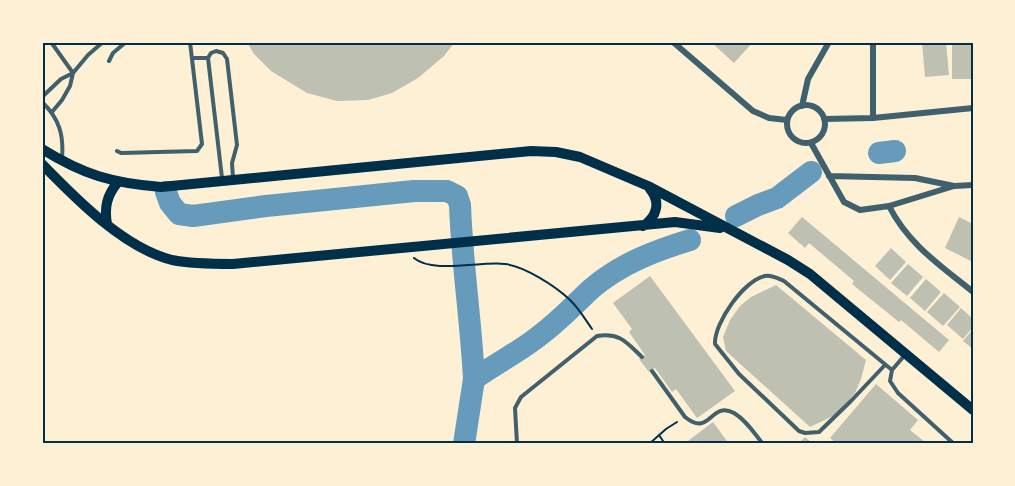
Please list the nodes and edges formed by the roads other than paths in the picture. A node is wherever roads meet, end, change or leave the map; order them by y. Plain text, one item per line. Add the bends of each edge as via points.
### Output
1 (51, 42) edge
2 (104, 42) edge
3 (126, 42) edge
4 (190, 42) edge
5 (673, 42) edge
6 (829, 42) edge
7 (873, 42) edge
8 (193, 58) junction
9 (208, 58) junction
10 (109, 61) dead end
11 (73, 73) junction
12 (42, 97) edge
13 (42, 102) edge
14 (802, 106) junction
15 (973, 108) edge
16 (52, 112) junction
17 (873, 118) junction
18 (824, 119) junction
19 (787, 120) junction
20 (811, 143) junction
21 (42, 149) edge
22 (117, 151) dead end
23 (61, 161) junction
24 (42, 164) edge
25 (829, 176) junction
26 (228, 181) junction
27 (118, 182) junction
28 (973, 185) edge
29 (648, 186) junction
30 (954, 186) junction
31 (890, 206) junction
32 (107, 224) junction
33 (643, 226) junction
34 (730, 230) junction
35 (973, 292) edge
36 (906, 354) junction
37 (642, 357) dead end
38 (885, 366) junction
39 (892, 370) junction
40 (651, 371) dead end
41 (973, 410) edge
42 (517, 444) edge
43 (763, 444) edge
44 (954, 444) edge

1 - 11 lane
2 - 11 lane
3 - 10 lane
4 - 8 lane
5 - 19 street via 753,111
6 - 14 street via 808,79
7 - 17 street
8 - 9 lane
8 - 22 lane via 201,149
9 - 26 lane
9 - 26 lane via 216,51 227,59 237,145
11 - 12 lane
11 - 16 lane via 70,86
13 - 16 lane
14 - 18 street via 816,108
14 - 19 street
15 - 17 street
16 - 23 lane via 60,127
17 - 18 street
18 - 20 street via 822,134
19 - 20 street via 788,131 795,140
20 - 25 street
21 - 23 main road
23 - 27 main road
24 - 32 main road
25 - 30 street via 915,178
25 - 31 street via 851,207 860,210
26 - 27 main road via 161,187
26 - 29 main road via 531,151 580,157
27 - 32 main road via 106,201
28 - 30 street
29 - 33 main road via 657,207
29 - 34 main road
30 - 31 street
31 - 35 street via 915,245
32 - 33 main road via 153,253 205,264
33 - 34 main road via 675,222
34 - 36 main road via 810,274
36 - 39 lane
36 - 41 main road
37 - 42 lane via 622,338 610,333 597,336 521,397 515,408
38 - 38 lane via 819,432 805,433 739,374 715,339 724,314 744,290 763,277 772,276 784,281
38 - 39 lane
39 - 44 lane via 890,381 898,393
40 - 43 lane via 692,422 700,425 723,410 732,412

